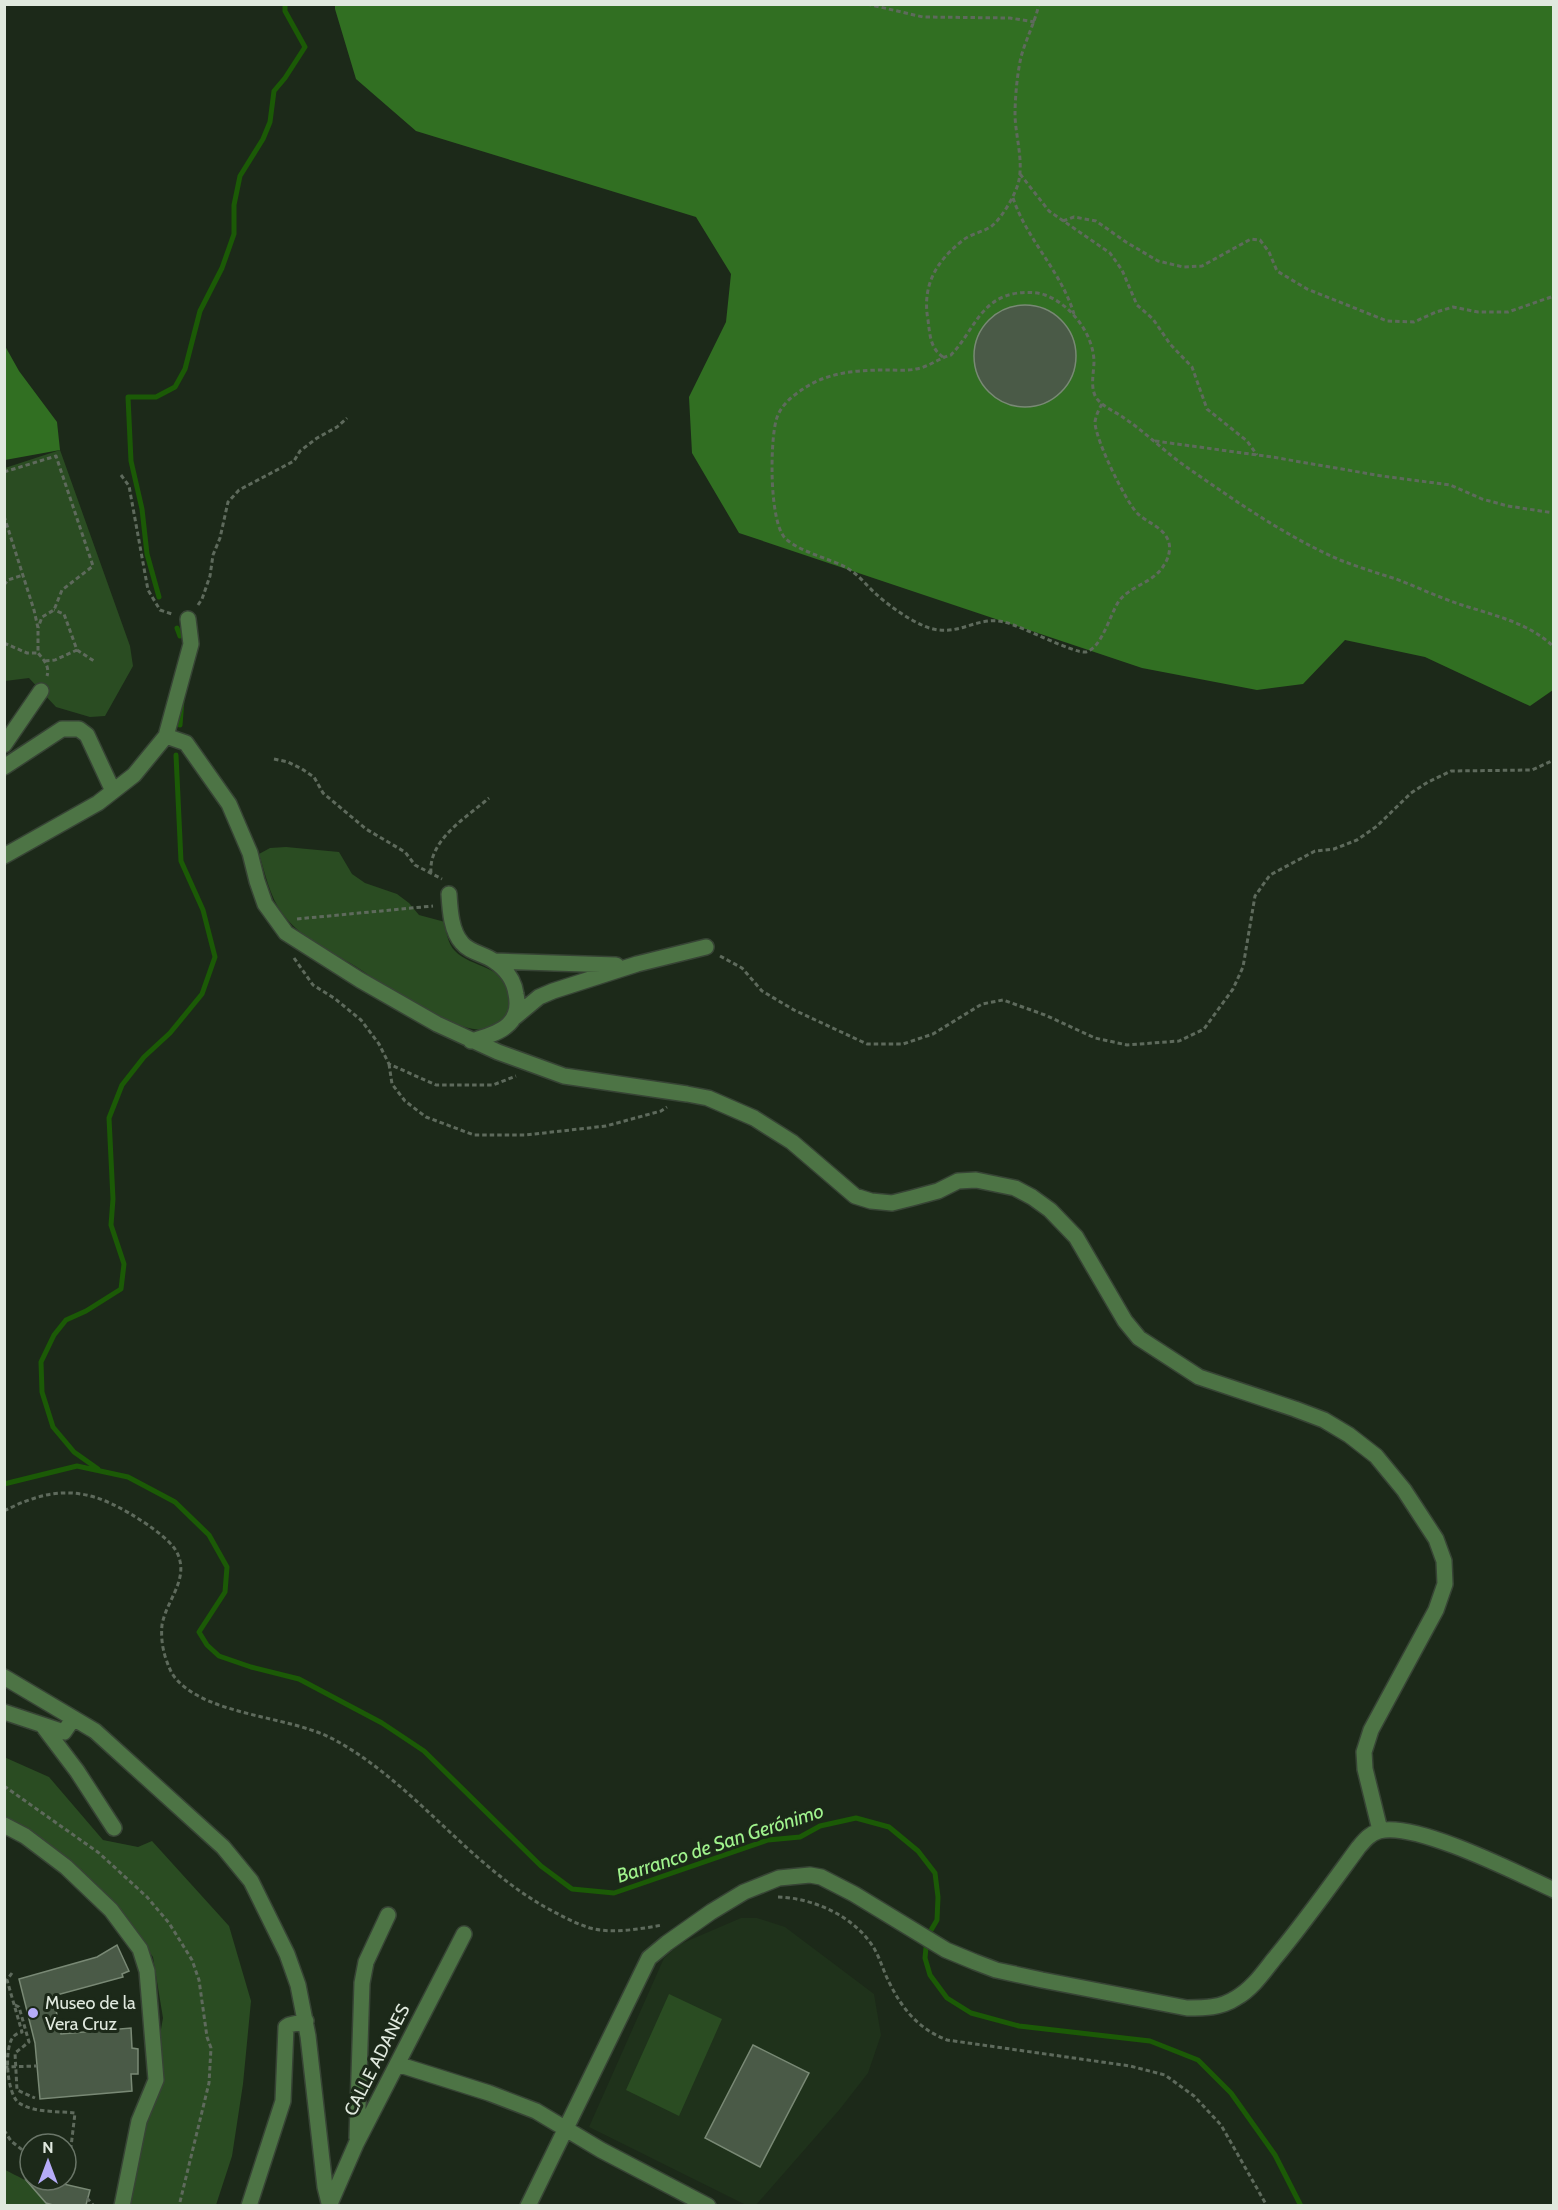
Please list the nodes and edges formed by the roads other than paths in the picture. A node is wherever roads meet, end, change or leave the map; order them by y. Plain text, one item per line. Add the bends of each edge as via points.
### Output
1 (188, 620) road end
2 (41, 690) road end
3 (166, 736) junction
4 (4, 745) edge
5 (4, 767) edge
6 (113, 791) junction
7 (4, 856) edge
8 (450, 898) road end
9 (706, 947) road end
10 (494, 961) junction
11 (637, 964) junction
12 (515, 1017) junction
13 (471, 1041) junction
14 (4, 1677) edge
15 (4, 1712) edge
16 (73, 1719) junction
17 (43, 1726) junction
18 (4, 1825) edge
19 (114, 1828) dead end
20 (1380, 1830) junction
21 (1554, 1890) edge
22 (388, 1915) dead end
23 (464, 1934) dead end
24 (306, 2021) junction
25 (397, 2064) junction
26 (566, 2130) junction
27 (356, 2144) junction
28 (329, 2204) edge
29 (122, 2205) edge
30 (249, 2205) edge
31 (528, 2205) edge
32 (708, 2205) edge

1 - 3 street via 191,644
2 - 4 street
3 - 6 street via 134,775
3 - 13 street via 186,743 229,804 250,852 265,904 286,933 397,1002
5 - 6 street via 62,729 79,729 87,735
6 - 7 street
8 - 10 street via 453,924 462,944
9 - 11 street
10 - 11 street
10 - 12 street via 512,981 518,1005
11 - 12 street via 539,997
12 - 13 street via 505,1028
13 - 20 street via 564,1076 708,1098 754,1118 792,1142 855,1196 871,1201 892,1203 938,1191 958,1181 976,1180 1015,1188 1050,1210 1076,1238 1139,1338 1199,1377 1324,1420 1376,1456 1436,1539 1444,1561 1445,1584 1436,1610 1371,1730 1364,1752
14 - 16 street
15 - 17 street
16 - 17 street via 64,1732
16 - 24 street via 95,1731 223,1847 251,1881 287,1954
17 - 19 street
18 - 29 street via 66,1868 111,1910 140,1949 147,1971 156,2080 139,2121
20 - 21 street via 1417,1832
20 - 26 street via 1369,1835 1358,1848 1254,1984 1236,1998 1206,2008 1187,2008 996,1970 946,1950 854,1893 820,1877 793,1875 768,1881 728,1900 650,1958
22 - 27 street via 366,1962 363,1983
23 - 25 street, CALLE ADANES
24 - 28 street
24 - 30 street via 286,2027 283,2101
25 - 26 street via 512,2102
25 - 27 street, CALLE ADANES
26 - 31 street
26 - 32 street
27 - 28 street, CALLE ADANES

